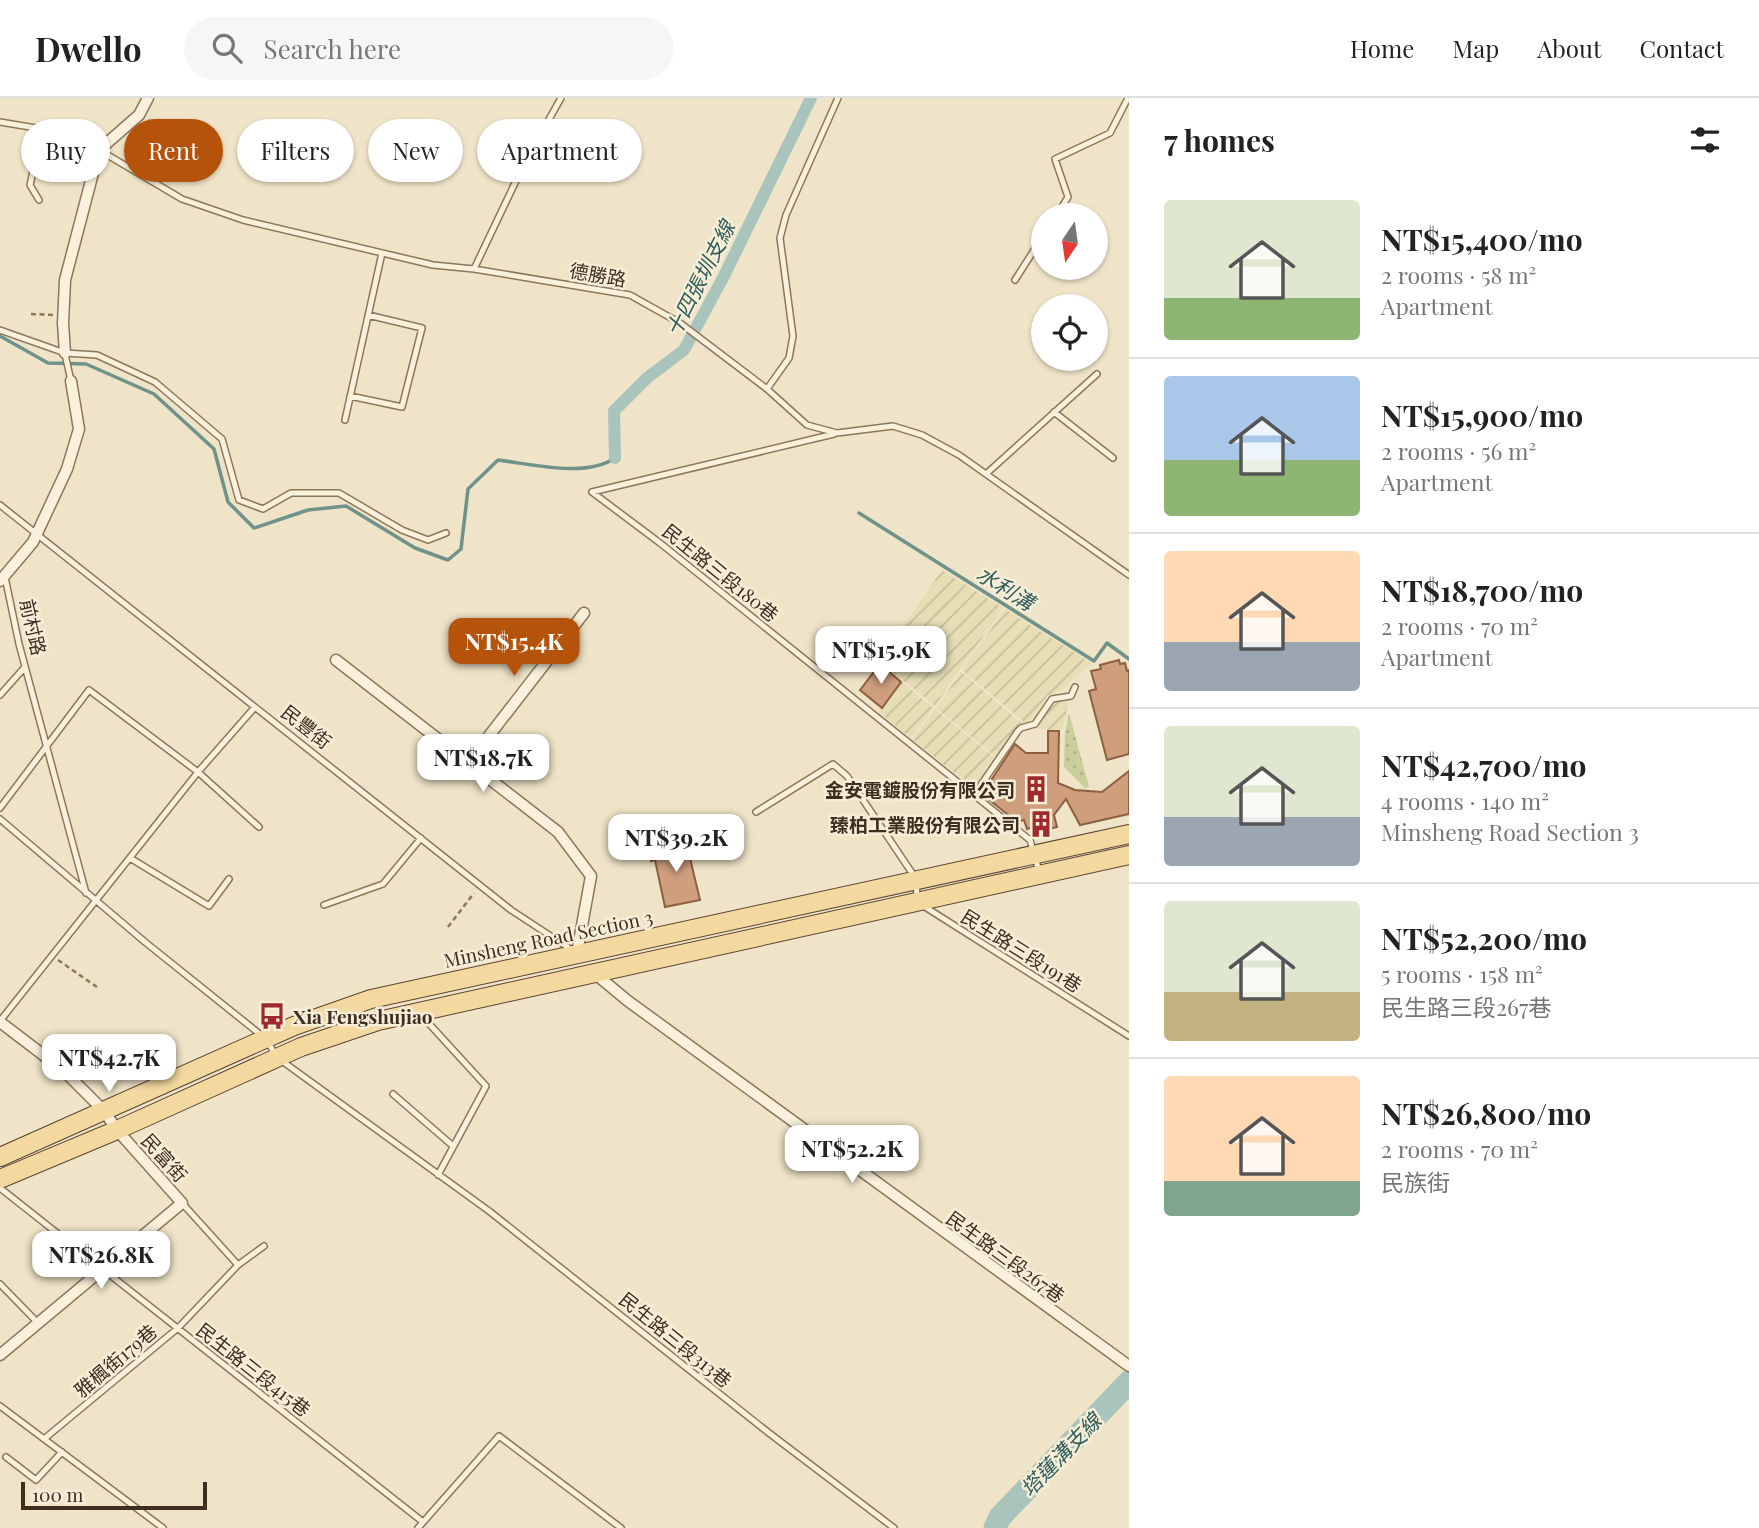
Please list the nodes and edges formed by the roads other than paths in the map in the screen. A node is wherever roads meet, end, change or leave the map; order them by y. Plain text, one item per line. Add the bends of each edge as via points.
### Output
1 (148, 98) edge
2 (561, 98) edge
3 (838, 98) edge
4 (1128, 98) edge
5 (0, 122) edge
6 (21, 126) edge
7 (110, 140) edge
8 (110, 156) edge
9 (31, 182) edge
10 (91, 182) edge
11 (39, 200) dead end
12 (1064, 203) edge
13 (382, 253) junction
14 (1031, 255) edge
15 (474, 269) junction
16 (1015, 280) dead end
17 (368, 315) junction
18 (0, 331) edge
19 (65, 353) junction
20 (1097, 374) dead end
21 (71, 381) joint
22 (767, 389) junction
23 (350, 396) junction
24 (1054, 412) junction
25 (345, 420) dead end
26 (837, 433) junction
27 (1113, 458) dead end
28 (986, 474) junction
29 (0, 505) edge
30 (36, 533) junction
31 (446, 533) dead end
32 (1129, 575) edge
33 (2, 579) edge
34 (584, 612) dead end
35 (336, 660) dead end
36 (25, 667) junction
37 (1075, 687) dead end
38 (0, 695) edge
39 (255, 707) junction
40 (46, 746) junction
41 (468, 763) junction
42 (198, 772) junction
43 (974, 795) junction
44 (0, 808) edge
45 (757, 812) dead end
46 (0, 819) edge
47 (259, 827) dead end
48 (1129, 834) edge
49 (421, 838) junction
50 (1035, 855) junction
51 (1129, 855) edge
52 (130, 858) junction
53 (1040, 874) junction
54 (229, 879) dead end
55 (916, 879) junction
56 (86, 893) junction
57 (96, 901) junction
58 (917, 901) junction
59 (324, 905) dead end
60 (578, 953) junction
61 (593, 972) junction
62 (416, 1011) junction
63 (0, 1022) edge
64 (1129, 1036) edge
65 (266, 1039) junction
66 (278, 1058) junction
67 (393, 1094) dead end
68 (104, 1111) junction
69 (117, 1130) junction
70 (453, 1146) junction
71 (0, 1157) edge
72 (438, 1175) junction
73 (0, 1179) edge
74 (0, 1188) edge
75 (182, 1203) junction
76 (264, 1246) dead end
77 (238, 1265) junction
78 (104, 1268) junction
79 (0, 1284) edge
80 (38, 1323) junction
81 (178, 1328) junction
82 (0, 1355) edge
83 (1129, 1366) edge
84 (0, 1406) edge
85 (44, 1439) junction
86 (62, 1452) junction
87 (6, 1457) dead end
88 (423, 1522) junction
89 (163, 1528) edge
90 (418, 1528) edge
91 (621, 1528) edge
92 (894, 1528) edge

1 - 7 street via 139,115
2 - 15 lane
3 - 22 lane via 780,238 793,336 789,358
4 - 12 lane via 1110,133 1055,159 1068,197
5 - 6 lane, 德勝路
8 - 13 lane, 德勝路 via 182,199 243,220
9 - 11 lane
10 - 19 street via 65,280
13 - 15 lane, 德勝路
13 - 17 lane
14 - 16 lane
15 - 22 lane, 德勝路 via 630,295 680,323
17 - 23 lane
17 - 23 lane via 422,328 402,407
18 - 19 lane
19 - 21 lane
19 - 31 lane via 97,355 155,382 222,439 239,500 264,509 291,493 339,493 428,540
20 - 24 lane
21 - 30 street, 前村路 via 79,429 67,470
22 - 26 lane, 德勝路 via 807,425
23 - 25 lane
24 - 27 lane
24 - 28 lane
26 - 28 lane, 德勝路 via 893,426 922,435
26 - 43 lane, 民生路三段180巷 via 592,492
28 - 32 lane, 德勝路
29 - 30 lane, 民豐街
30 - 33 street, 前村路
30 - 39 lane, 民豐街
33 - 36 lane, 前村路
34 - 41 street
35 - 41 street
36 - 38 lane
36 - 40 lane, 前村路
37 - 43 lane via 1070,696 1052,699 1035,724 1018,731
39 - 42 lane
39 - 49 lane, 民豐街
40 - 42 lane via 89,690
40 - 44 lane
40 - 56 lane, 前村路
41 - 60 street via 558,832 591,876
42 - 47 lane
42 - 52 lane
43 - 50 lane, 民生路三段180巷 via 1030,840
45 - 55 lane via 833,764 847,776
46 - 56 lane
48 - 50 main road, Minsheng Road Section 3
49 - 59 lane via 383,884
49 - 60 lane, 民豐街 via 511,910
50 - 53 lane, 民生路三段180巷
50 - 55 main road, Minsheng Road Section 3
51 - 53 main road
52 - 54 lane via 209,906
52 - 57 lane
53 - 58 main road
55 - 58 lane
55 - 60 main road, Minsheng Road Section 3
56 - 57 lane
57 - 63 lane
57 - 65 lane
58 - 61 main road
58 - 64 lane, 民生路三段191巷
60 - 61 lane, 民豐街
60 - 65 main road, Minsheng Road Section 3 via 371,999
61 - 62 main road
61 - 83 street, 民生路三段267巷
62 - 66 main road via 333,1035
62 - 70 lane via 486,1086
63 - 68 street, 民富街 via 64,1070
65 - 66 lane
65 - 68 main road, Minsheng Road Section 3
66 - 69 main road
66 - 72 lane, 民生路三段313巷
67 - 70 lane
68 - 69 street, 民富街
68 - 71 main road, Minsheng Road Section 3
69 - 73 main road
69 - 75 street, 民富街
70 - 72 lane
72 - 92 lane, 民生路三段313巷
74 - 78 lane, 民生路三段415巷
75 - 77 lane, 民富街
75 - 78 street
76 - 77 lane, 雅楓街179巷
77 - 81 lane, 雅楓街179巷
78 - 80 street
78 - 81 lane, 民生路三段415巷
79 - 80 lane
80 - 82 street
81 - 85 lane, 雅楓街179巷
81 - 88 lane, 民生路三段415巷
84 - 85 lane
85 - 86 lane
86 - 87 lane via 36,1480
86 - 89 lane
88 - 90 lane
88 - 91 lane via 499,1436

